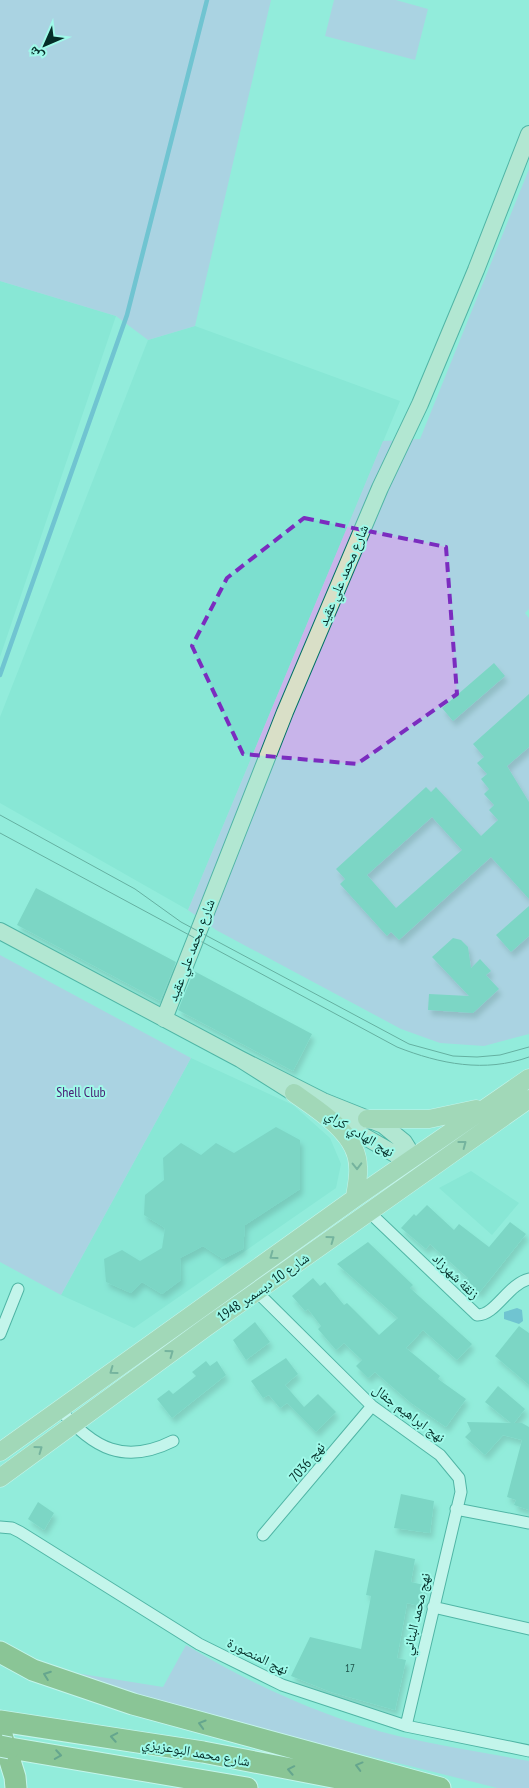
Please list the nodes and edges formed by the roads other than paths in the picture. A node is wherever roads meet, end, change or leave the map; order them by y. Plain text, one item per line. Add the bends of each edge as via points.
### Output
1 (529, 134) edge
2 (0, 930) edge
3 (164, 1019) junction
4 (240, 1059) junction
5 (529, 1078) edge
6 (294, 1093) junction
7 (529, 1099) edge
8 (486, 1106) junction
9 (367, 1119) junction
10 (407, 1161) junction
11 (426, 1171) junction
12 (405, 1186) junction
13 (355, 1198) junction
14 (369, 1212) junction
15 (243, 1278) junction
16 (529, 1279) edge
17 (18, 1289) dead end
18 (257, 1292) junction
19 (3, 1315) edge
20 (0, 1334) edge
21 (372, 1406) junction
22 (60, 1409) junction
23 (72, 1424) junction
24 (173, 1441) dead end
25 (0, 1452) edge
26 (0, 1478) edge
27 (456, 1509) junction
28 (529, 1523) edge
29 (0, 1527) edge
30 (263, 1535) dead end
31 (433, 1607) junction
32 (529, 1629) edge
33 (0, 1652) edge
34 (406, 1726) junction
35 (3, 1738) edge
36 (529, 1751) edge
37 (4, 1788) edge
38 (16, 1788) edge
39 (247, 1788) edge
40 (390, 1788) edge
41 (440, 1788) edge

1 - 3 street, شارع محمد علي عقيد via 424,395 380,488 285,712
2 - 3 street, نهج الهادي كراي
3 - 4 street, نهج الهادي كراي
4 - 6 street, نهج الهادي كراي
4 - 9 street, نهج الهادي كراي via 323,1101
5 - 8 main road, شارع 10 ديسمبر 1948
6 - 10 street, نهج الهادي كراي
6 -> 13 main road via 347,1138 356,1154 358,1166
11 -> 7 main road, شارع 10 ديسمبر 1948
8 - 9 main road via 429,1119
8 - 10 main road, شارع 10 ديسمبر 1948
9 - 10 street, نهج الهادي كراي via 400,1136 409,1150
10 - 11 main road
10 - 12 main road
10 - 13 main road, شارع 10 ديسمبر 1948
11 - 12 main road, شارع 10 ديسمبر 1948
12 - 14 main road, شارع 10 ديسمبر 1948
13 -> 15 main road, شارع 10 ديسمبر 1948
14 - 16 street, زنقة شهرزاد via 477,1315 487,1313 510,1289
18 -> 14 main road, شارع 10 ديسمبر 1948
15 - 18 street, نهج ابراهيم جفال
15 -> 22 main road, شارع 10 ديسمبر 1948
17 - 19 street
18 - 21 street, نهج ابراهيم جفال
23 -> 18 main road, شارع 10 ديسمبر 1948
19 - 20 street
21 - 27 street, نهج ابراهيم جفال via 440,1455 459,1478 461,1492
21 - 30 street, نهج 7036
22 - 23 street
22 - 25 main road, شارع 10 ديسمبر 1948
23 - 24 street via 102,1446 119,1452 154,1450
26 -> 23 main road, شارع 10 ديسمبر 1948
27 - 28 street
27 - 31 street, نهج محمد البناني
29 - 34 street, نهج المنصورة via 20,1532 199,1644 252,1670 291,1688
31 - 32 street
31 - 34 street, نهج محمد البناني
41 -> 33 highway via 133,1704 33,1670
34 - 36 street, نهج المنصورة
35 - 37 highway
35 - 38 highway
35 -> 39 highway, شارع محمد البوعزيزي
40 -> 35 highway, شارع محمد البوعزيزي via 193,1750

